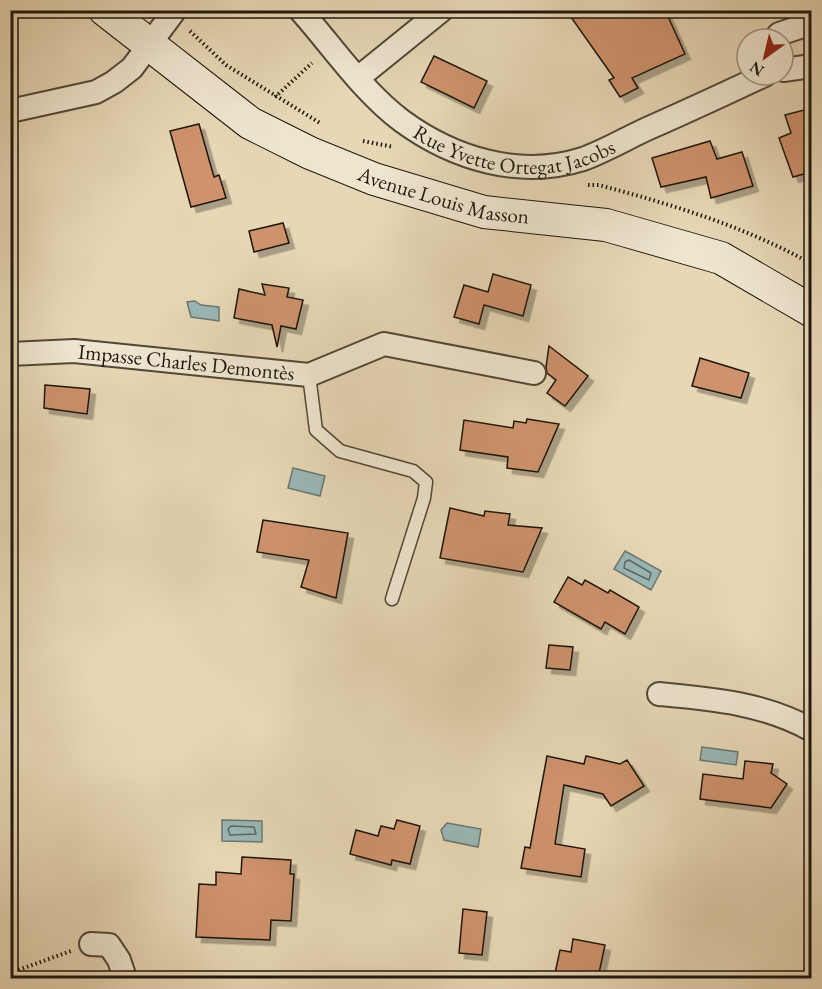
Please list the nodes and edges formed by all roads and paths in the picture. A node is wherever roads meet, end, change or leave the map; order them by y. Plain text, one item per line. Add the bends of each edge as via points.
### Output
1 (105, 10) edge
2 (175, 10) edge
3 (300, 10) edge
4 (442, 10) edge
5 (812, 22) edge
6 (795, 28) edge
7 (148, 45) junction
8 (331, 45) junction
9 (812, 66) edge
10 (795, 68) edge
11 (358, 78) junction
12 (739, 87) edge
13 (275, 97) dead end
14 (10, 111) edge
15 (812, 311) edge
16 (10, 354) edge
17 (534, 373) dead end
18 (309, 375) junction
19 (392, 599) dead end
20 (659, 694) dead end
21 (812, 730) edge
22 (91, 944) joint
23 (10, 973) edge
24 (125, 978) edge

1 - 7 street, Avenue Louis Masson
2 - 7 street
3 - 8 street, Rue Yvette Ortegat Jacobs
4 - 11 street
5 - 6 street
7 - 14 street via 132,69 96,92
7 - 15 street, Avenue Louis Masson via 250,123 374,179 484,212 606,225 721,258
8 - 11 street, Rue Yvette Ortegat Jacobs
8 - 13 path
9 - 10 street
11 - 12 street, Rue Yvette Ortegat Jacobs via 402,121 482,161 512,168 543,168 583,159
16 - 18 street, Impasse Charles Demontès via 74,351
17 - 18 street, Impasse Charles Demontès via 384,344
18 - 19 lane via 316,430 340,451 413,471 426,482
20 - 21 street via 726,700 776,713
22 - 23 path
22 - 24 street via 109,945

